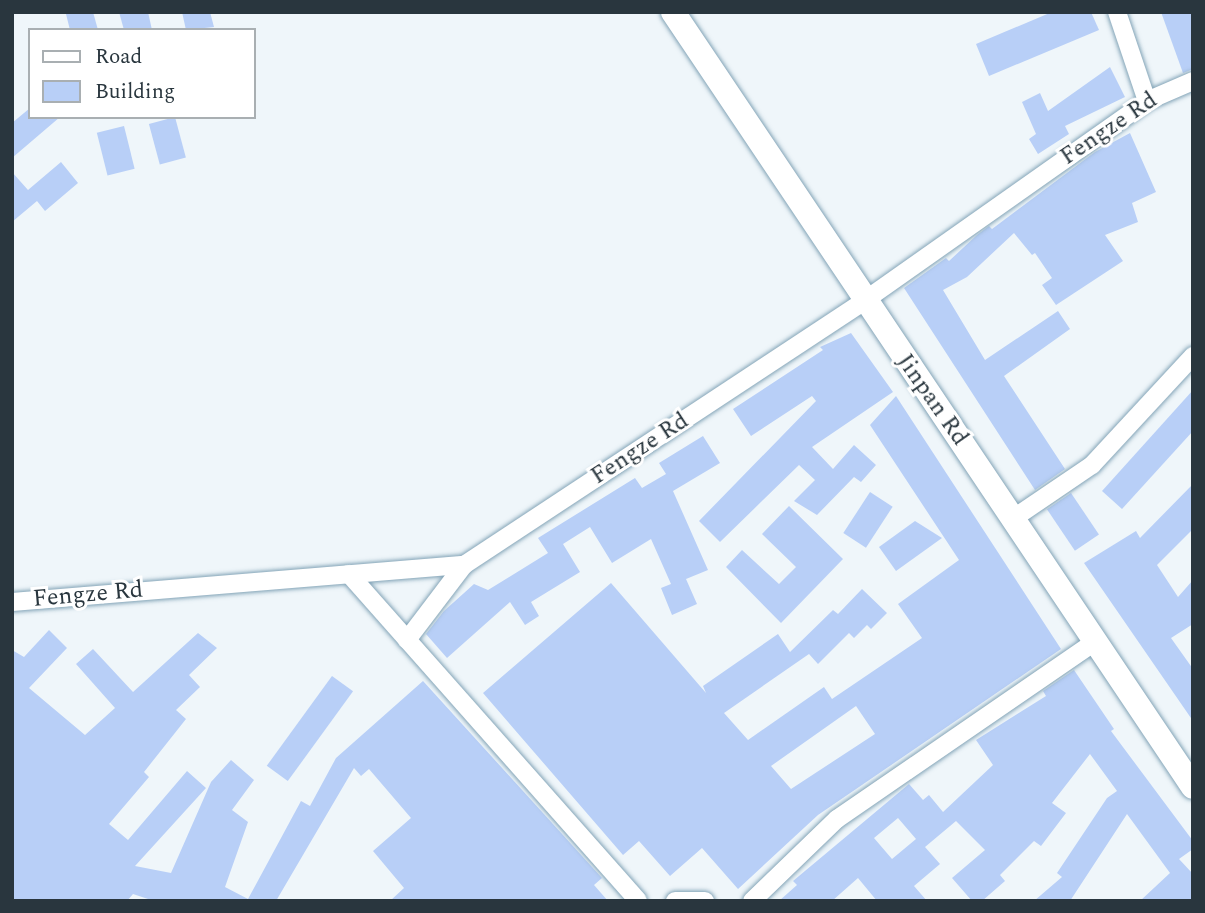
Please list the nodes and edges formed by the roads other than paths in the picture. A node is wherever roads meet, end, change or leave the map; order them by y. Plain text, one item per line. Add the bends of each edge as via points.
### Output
1 (673, 12) edge
2 (1116, 12) edge
3 (1193, 81) edge
4 (1147, 101) junction
5 (864, 301) junction
6 (1193, 356) edge
7 (1014, 518) junction
8 (464, 565) junction
9 (349, 574) junction
10 (12, 602) edge
11 (407, 640) junction
12 (1095, 642) junction
13 (1193, 787) edge
14 (638, 901) edge
15 (674, 901) edge
16 (705, 901) edge
17 (752, 901) edge

1 - 5 main road, Jinpan Rd
2 - 4 street
3 - 4 street, Fengze Rd
4 - 5 street, Fengze Rd
5 - 7 main road, Jinpan Rd
5 - 8 street, Fengze Rd
6 - 7 street via 1092,465
7 - 12 main road, Jinpan Rd
8 - 9 street, Fengze Rd
8 - 11 street
9 - 10 street, Fengze Rd
9 - 11 street
11 - 14 street
12 - 13 main road, Jinpan Rd
12 - 17 street via 837,819
15 - 16 street

